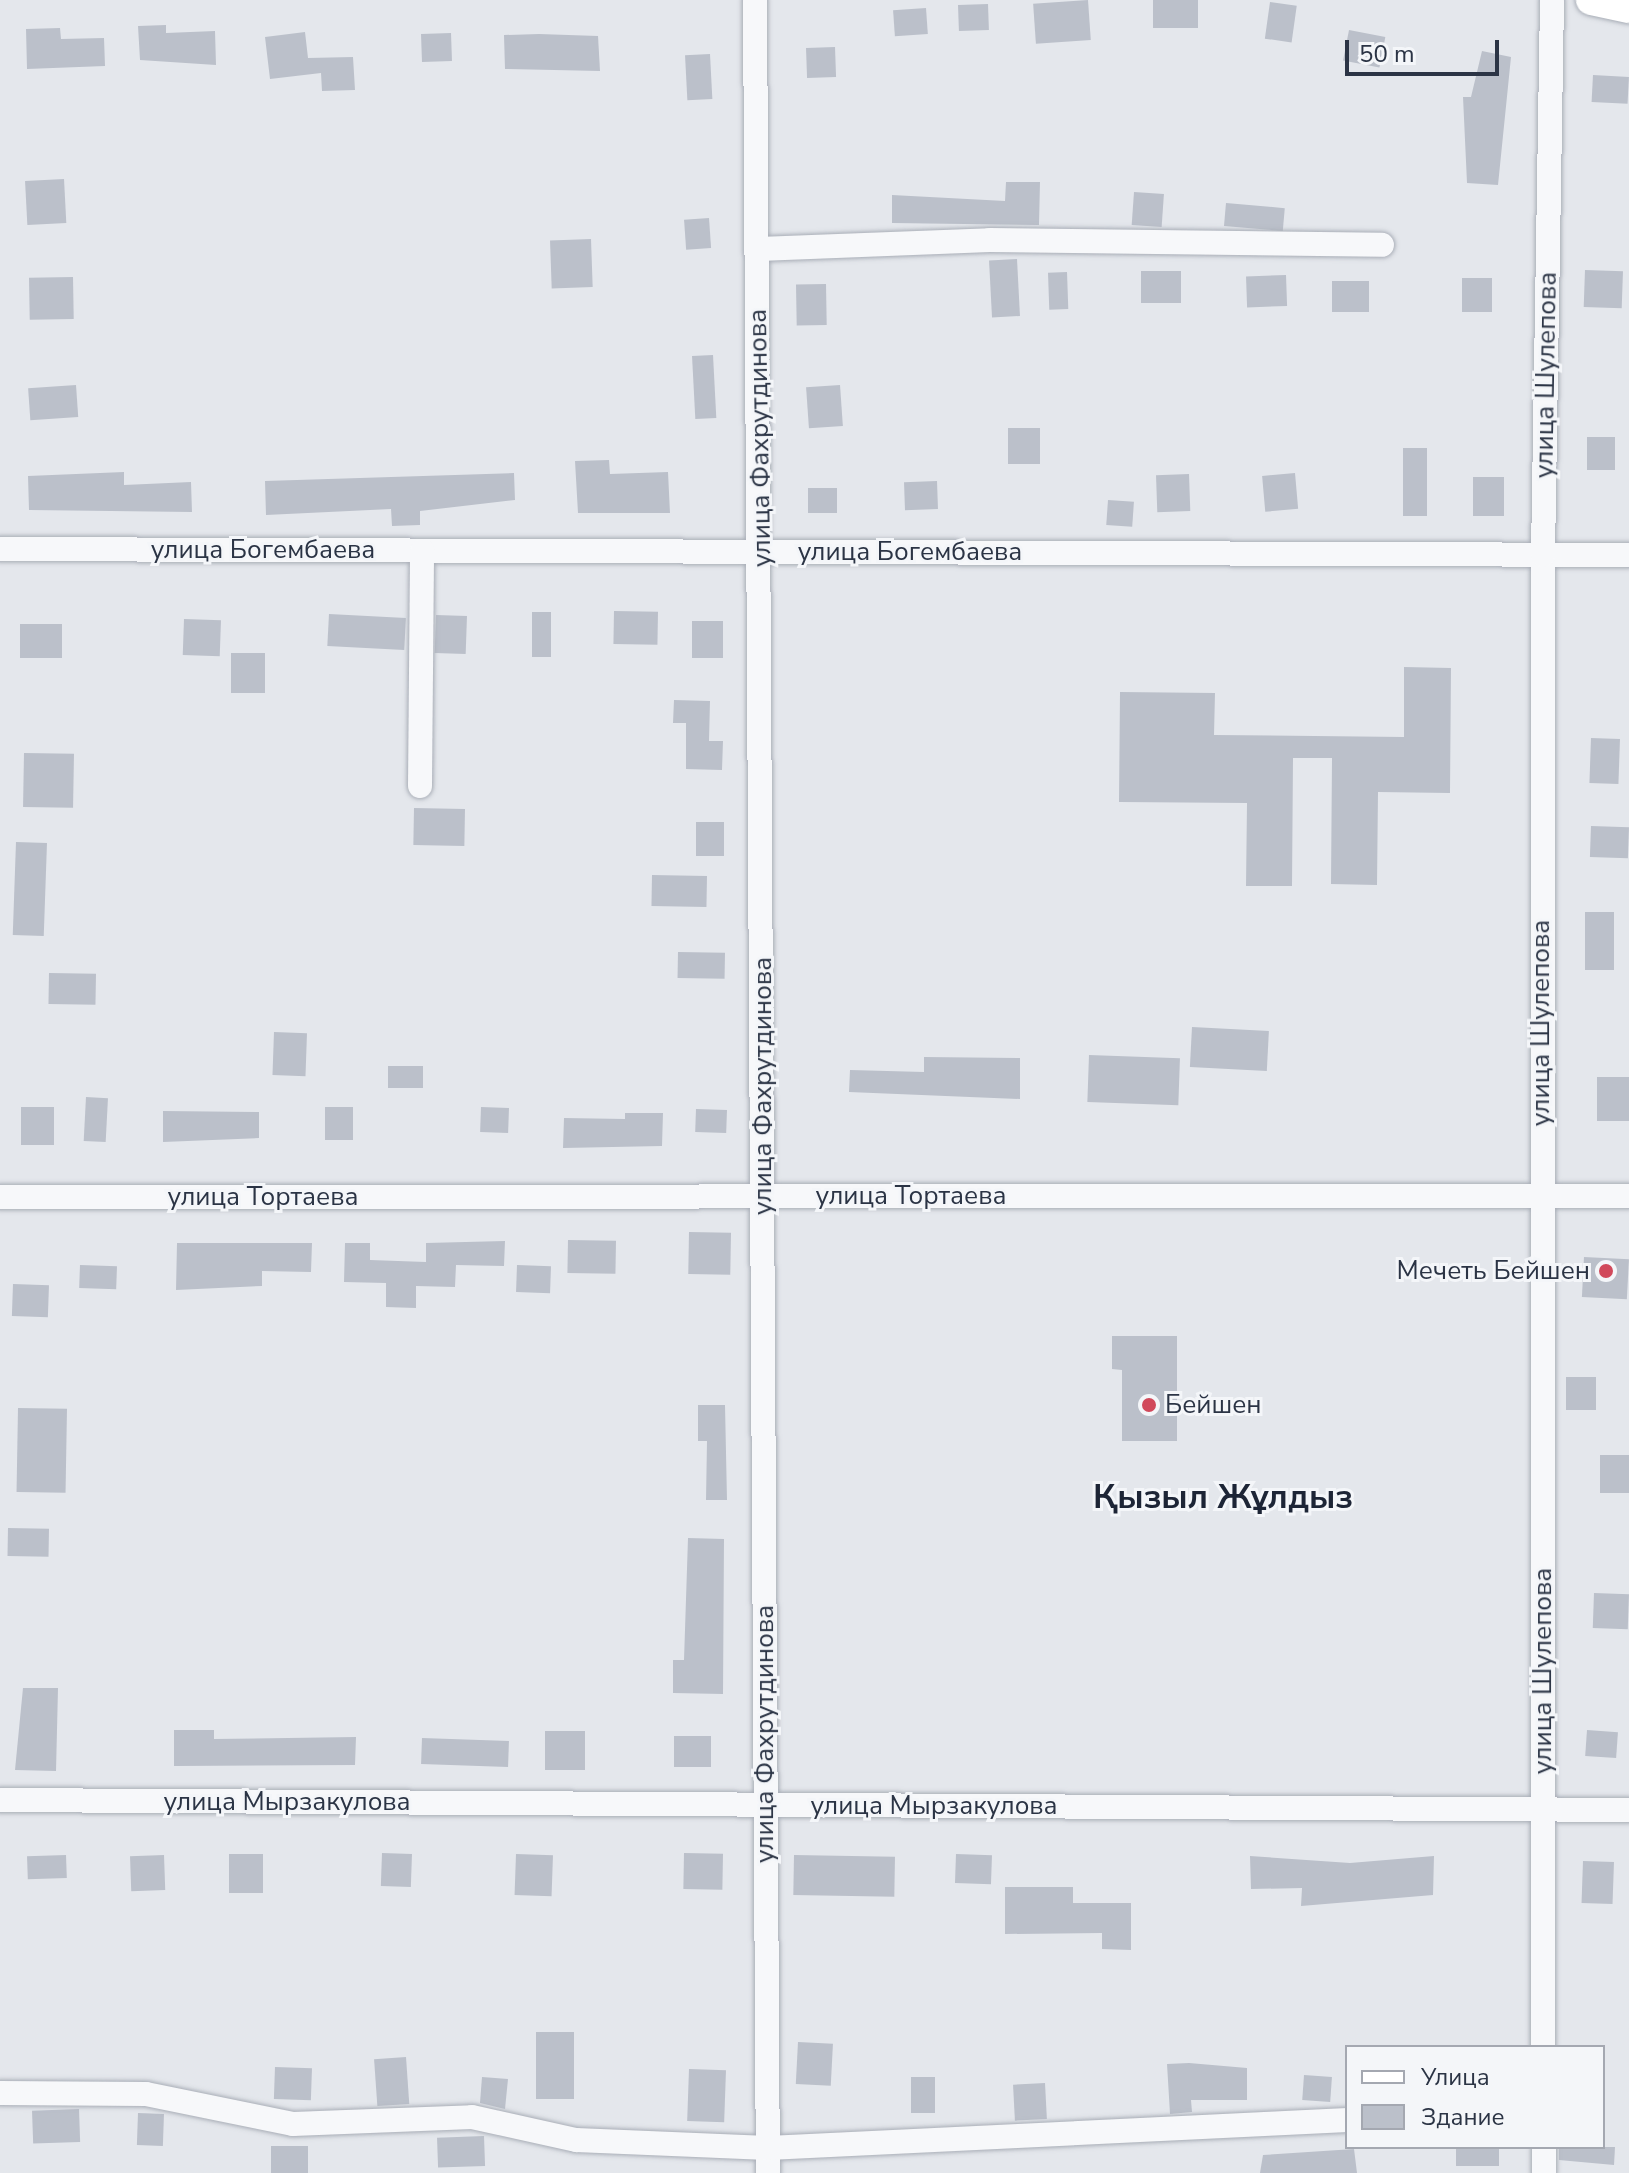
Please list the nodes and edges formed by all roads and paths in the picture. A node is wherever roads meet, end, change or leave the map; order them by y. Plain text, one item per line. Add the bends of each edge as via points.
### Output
1 (755, 0) edge
2 (1552, 0) edge
3 (1591, 0) edge
4 (1629, 8) edge
5 (1382, 245) dead end
6 (759, 249) junction
7 (0, 549) edge
8 (422, 551) junction
9 (762, 552) junction
10 (1543, 555) junction
11 (1629, 555) edge
12 (420, 786) dead end
13 (1540, 1196) junction
14 (1629, 1196) edge
15 (0, 1197) edge
16 (764, 1197) junction
17 (0, 1800) edge
18 (765, 1805) junction
19 (1544, 1810) junction
20 (1629, 1810) edge
21 (1543, 2045) edge
22 (0, 2093) edge
23 (1345, 2120) edge
24 (768, 2148) junction
25 (1544, 2149) edge
26 (768, 2173) edge
27 (1544, 2173) edge

1 - 6 street, улица Фахрутдинова
2 - 10 street, улица Шулепова
3 - 4 main road
5 - 6 street via 990,240
6 - 9 street, улица Фахрутдинова
7 - 8 street, улица Богембаева
8 - 9 street, улица Богембаева
8 - 12 street
9 - 10 street, улица Богембаева
9 - 16 street, улица Фахрутдинова
10 - 11 street, улица Богембаева
10 - 13 street, улица Шулепова
13 - 14 street, улица Тортаева
13 - 16 street, улица Тортаева
13 - 19 street, улица Шулепова
15 - 16 street, улица Тортаева
16 - 18 street, улица Фахрутдинова
17 - 18 street, улица Мырзакулова
18 - 19 street, улица Мырзакулова
18 - 24 street, улица Фахрутдинова
19 - 20 street, улица Мырзакулова
19 - 21 street, улица Шулепова
22 - 24 street via 146,2094 293,2124 472,2117 576,2140
23 - 24 street
24 - 26 street, улица Фахрутдинова
25 - 27 street

